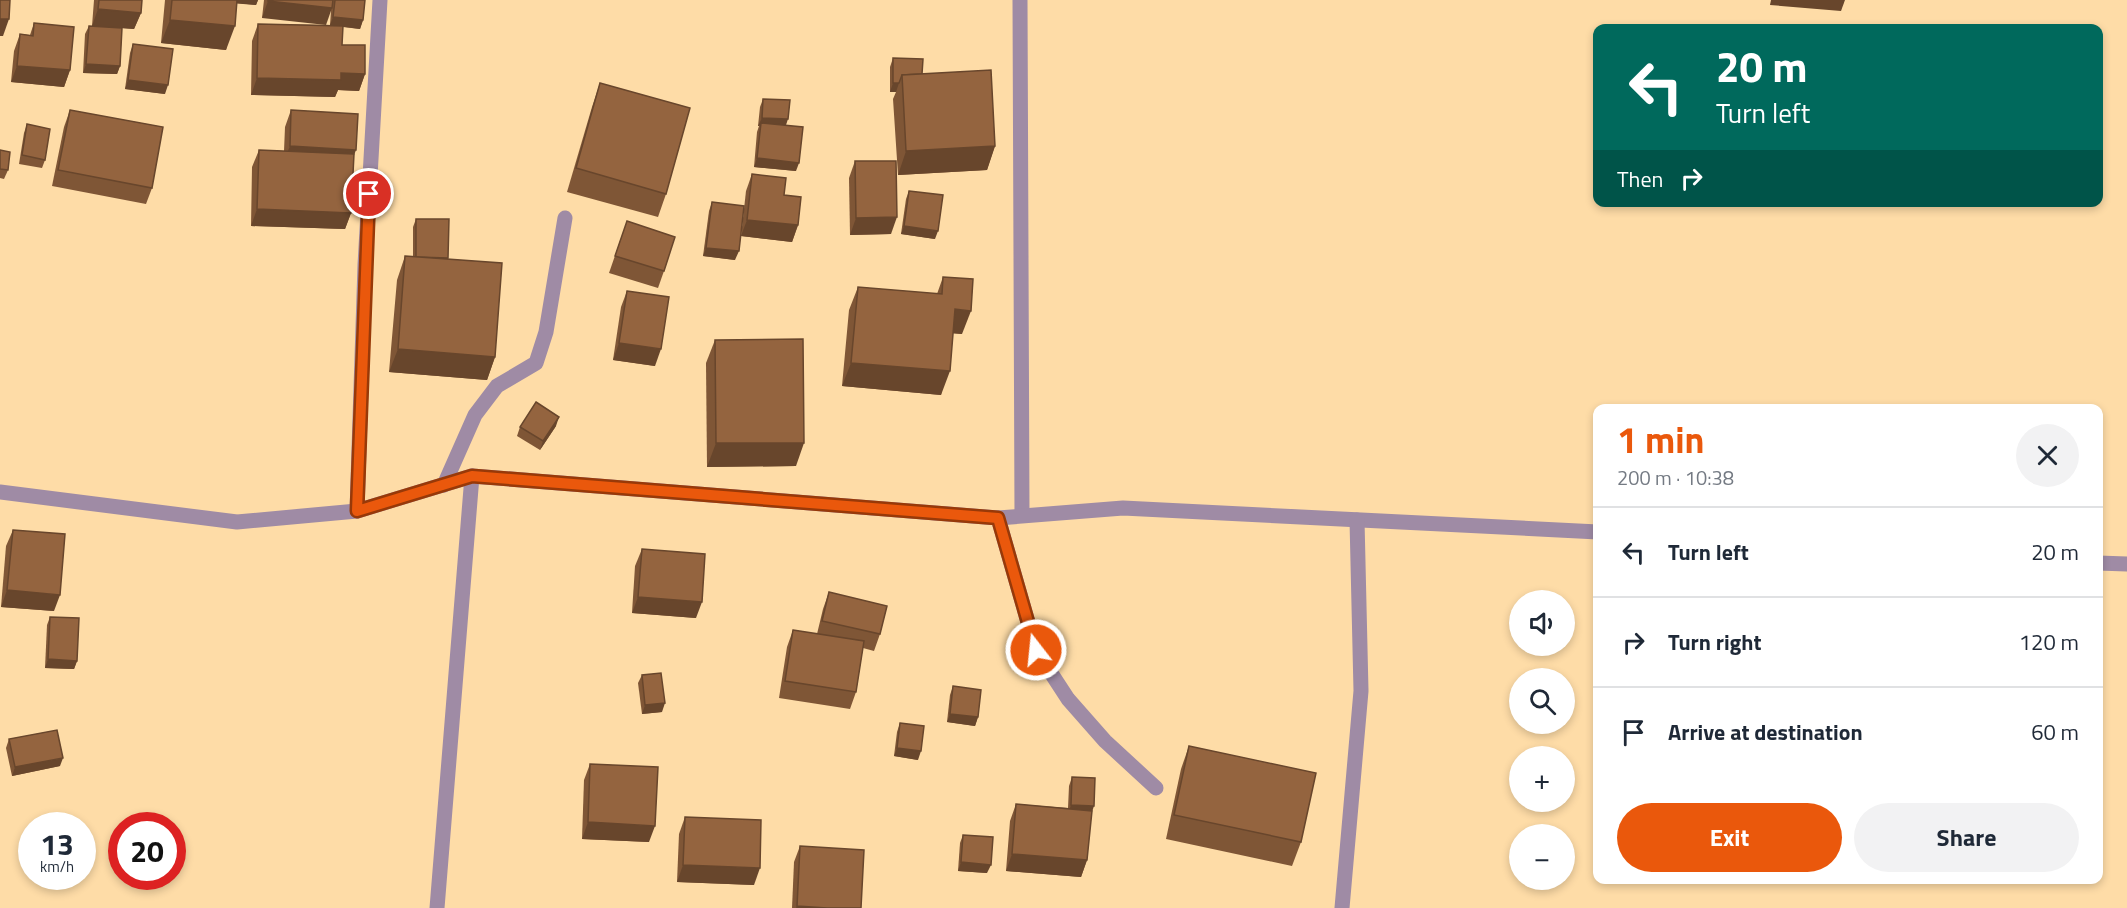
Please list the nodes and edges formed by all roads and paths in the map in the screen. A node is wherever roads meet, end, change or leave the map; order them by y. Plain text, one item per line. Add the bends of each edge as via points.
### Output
1 (380, 0) edge
2 (1020, 0) edge
3 (565, 218) dead end
4 (472, 476) junction
5 (444, 485) junction
6 (0, 492) edge
7 (357, 511) junction
8 (1022, 516) junction
9 (998, 518) junction
10 (1357, 520) junction
11 (1593, 532) edge
12 (2103, 562) edge
13 (2127, 564) edge
14 (1156, 788) dead end
15 (436, 908) edge
16 (1342, 908) edge

1 - 7 street via 365,265
2 - 8 street
3 - 5 street via 546,332 536,363 497,386 475,416
4 - 5 street
4 - 9 street
4 - 15 street
5 - 7 street
6 - 7 street via 237,522
8 - 9 street
8 - 10 street via 1123,508
9 - 14 street via 1036,650 1068,699 1105,741
10 - 11 street
10 - 16 street via 1361,691
12 - 13 street

